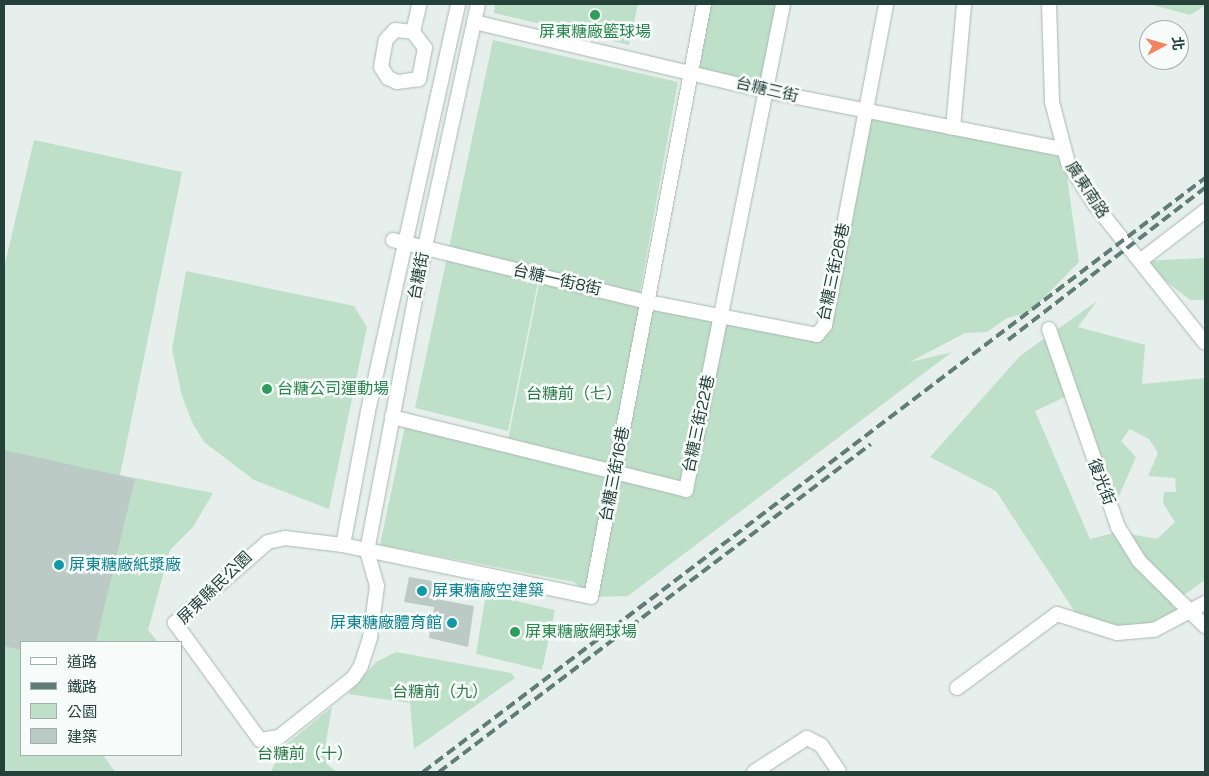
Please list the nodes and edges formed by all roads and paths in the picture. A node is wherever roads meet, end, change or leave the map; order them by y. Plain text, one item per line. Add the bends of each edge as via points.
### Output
1 (458, 4) edge
2 (478, 4) edge
3 (704, 4) edge
4 (783, 4) edge
5 (886, 4) edge
6 (964, 4) edge
7 (1049, 4) edge
8 (419, 6) dead end
9 (474, 22) junction
10 (413, 32) dead end
11 (690, 71) junction
12 (766, 91) junction
13 (865, 112) junction
14 (953, 128) junction
15 (1063, 148) junction
16 (1205, 210) edge
17 (399, 242) junction
18 (425, 247) junction
19 (1140, 261) junction
20 (648, 302) junction
21 (721, 317) junction
22 (1049, 329) dead end
23 (1205, 343) edge
24 (392, 417) junction
25 (615, 472) junction
26 (342, 545) junction
27 (367, 550) junction
28 (1205, 603) edge
29 (1190, 613) junction
30 (1205, 626) edge
31 (957, 688) dead end
32 (754, 772) edge
33 (839, 772) edge

1 - 17 street, 台糖街
2 - 9 street, 台糖街
3 - 11 street, 台糖三街16巷
4 - 12 street, 台糖三街22巷
5 - 13 street
6 - 14 street
7 - 15 street, 廣東南路 via 1052,102
8 - 10 street
9 - 11 street, 台糖三街
9 - 18 street, 台糖街
11 - 12 street, 台糖三街
11 - 20 street, 台糖三街16巷
12 - 13 street, 台糖三街
12 - 21 street, 台糖三街22巷
13 - 14 street, 台糖三街
13 - 21 street, 台糖三街26巷 via 824,326 816,335
14 - 15 street, 台糖三街
15 - 19 street, 廣東南路 via 1085,191
16 - 19 street
17 - 18 street, 台糖一街8街
17 - 26 street, 台糖街
18 - 20 street, 台糖一街8街
18 - 24 street, 台糖街
19 - 23 street, 廣東南路
20 - 21 street, 台糖一街8街
20 - 25 street, 台糖三街16巷
21 - 25 street, 台糖三街22巷 via 686,490
22 - 29 street, 復光街 via 1118,528 1139,561
24 - 25 street, 台糖三街22巷
24 - 27 street, 台糖街
25 - 27 street, 台糖三街16巷 via 591,597
26 - 27 street, 台糖三街16巷
26 - 27 street, 屏東縣民公園 via 285,538 268,542 175,623 260,740 279,738 353,678 361,666 370,638 377,586
28 - 29 street
29 - 30 street, 復光街
29 - 31 street via 1154,630 1117,633 1057,614
32 - 33 street via 807,738 821,745

